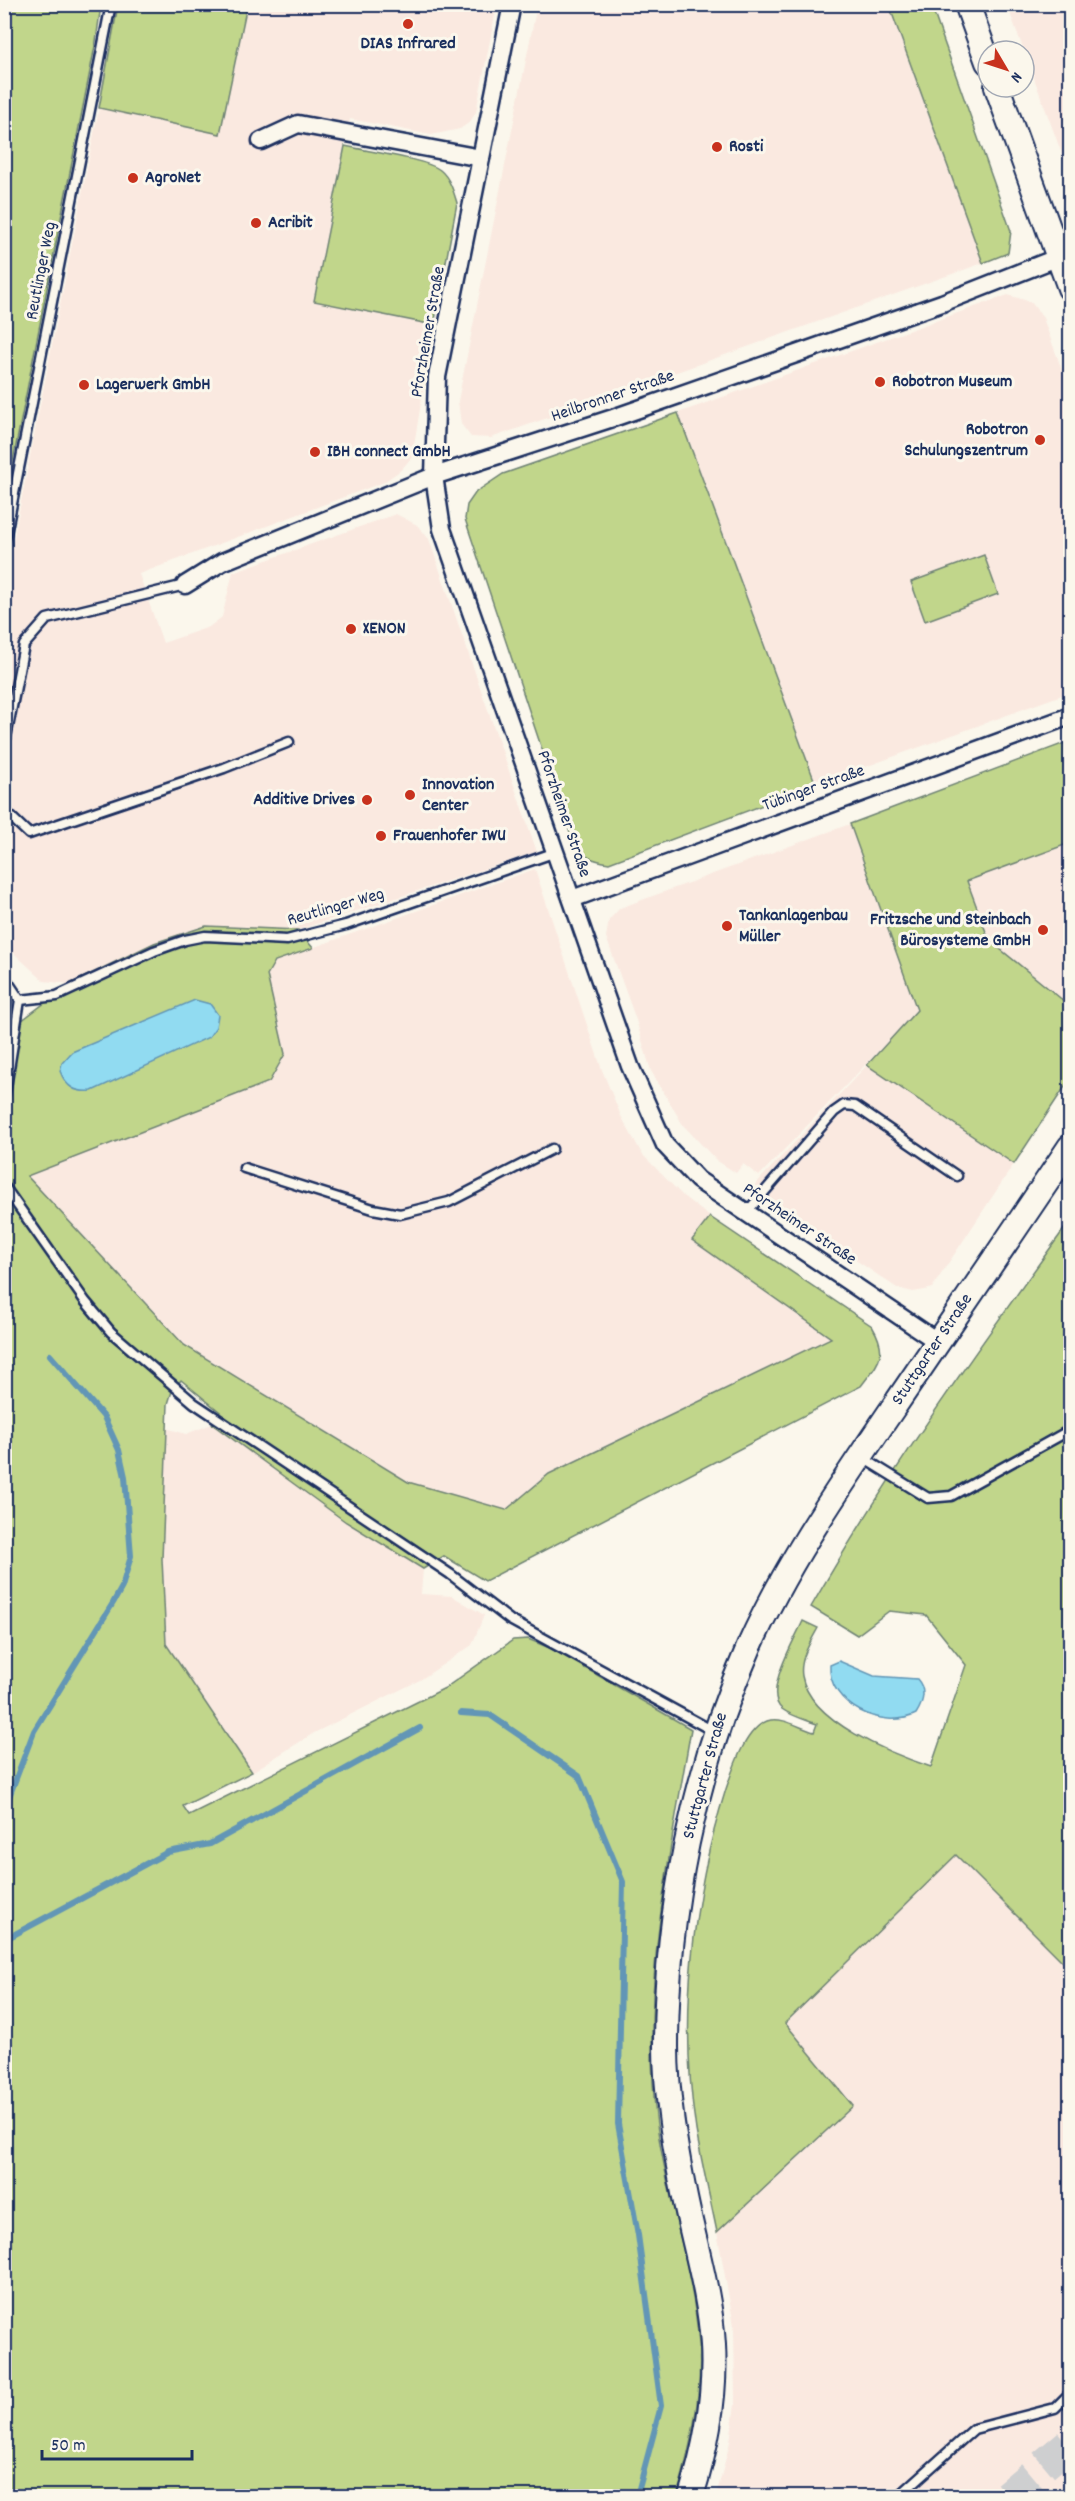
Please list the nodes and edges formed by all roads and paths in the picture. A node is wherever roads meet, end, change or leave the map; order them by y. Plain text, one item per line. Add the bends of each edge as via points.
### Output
1 (111, 4) edge
2 (512, 4) edge
3 (967, 4) edge
4 (980, 39) edge
5 (1001, 99) edge
6 (261, 141) dead end
7 (481, 158) junction
8 (1059, 257) junction
9 (1071, 288) edge
10 (434, 476) junction
11 (4, 544) edge
12 (185, 585) joint
13 (1071, 716) edge
14 (289, 741) dead end
15 (4, 748) edge
16 (4, 806) edge
17 (556, 852) junction
18 (572, 899) junction
19 (4, 976) edge
20 (20, 1000) junction
21 (4, 1100) edge
22 (1071, 1147) edge
23 (552, 1149) dead end
24 (244, 1168) dead end
25 (957, 1176) dead end
26 (4, 1186) edge
27 (746, 1213) junction
28 (938, 1342) junction
29 (1071, 1430) edge
30 (861, 1456) junction
31 (716, 1733) junction
32 (1071, 2393) edge
33 (691, 2496) edge
34 (899, 2496) edge

1 - 11 lane, Reutlinger Weg
2 - 7 street, Pforzheimer Straße
3 - 4 main road
5 - 8 main road
6 - 7 street via 298,124
7 - 10 street, Pforzheimer Straße via 437,377
8 - 9 main road
8 - 10 street, Heilbronner Straße via 942,303
10 - 12 street, Heilbronner Straße via 222,561
10 - 17 street, Pforzheimer Straße via 442,529
12 - 15 lane via 47,619 24,645
13 - 18 street, Tübinger Straße
14 - 16 lane via 224,768 29,834
17 - 18 street, Pforzheimer Straße
17 - 20 lane, Reutlinger Weg via 346,925 287,940 205,936 184,940 57,996
18 - 27 street, Pforzheimer Straße via 630,1066 665,1145 698,1180
19 - 20 lane
20 - 21 lane
22 - 28 main road, Stuttgarter Straße
23 - 24 lane via 449,1202 400,1214
25 - 27 lane via 855,1106 844,1105
26 - 31 lane via 111,1332 194,1403 450,1574 510,1620
27 - 28 street, Pforzheimer Straße
28 - 30 main road, Stuttgarter Straße
29 - 30 lane via 951,1496 928,1498
30 - 31 main road, Stuttgarter Straße via 777,1590
31 - 33 main road, Stuttgarter Straße via 689,1831 679,1887 666,2039 674,2128 706,2288 713,2346 711,2409
32 - 34 lane via 1055,2408 974,2429

